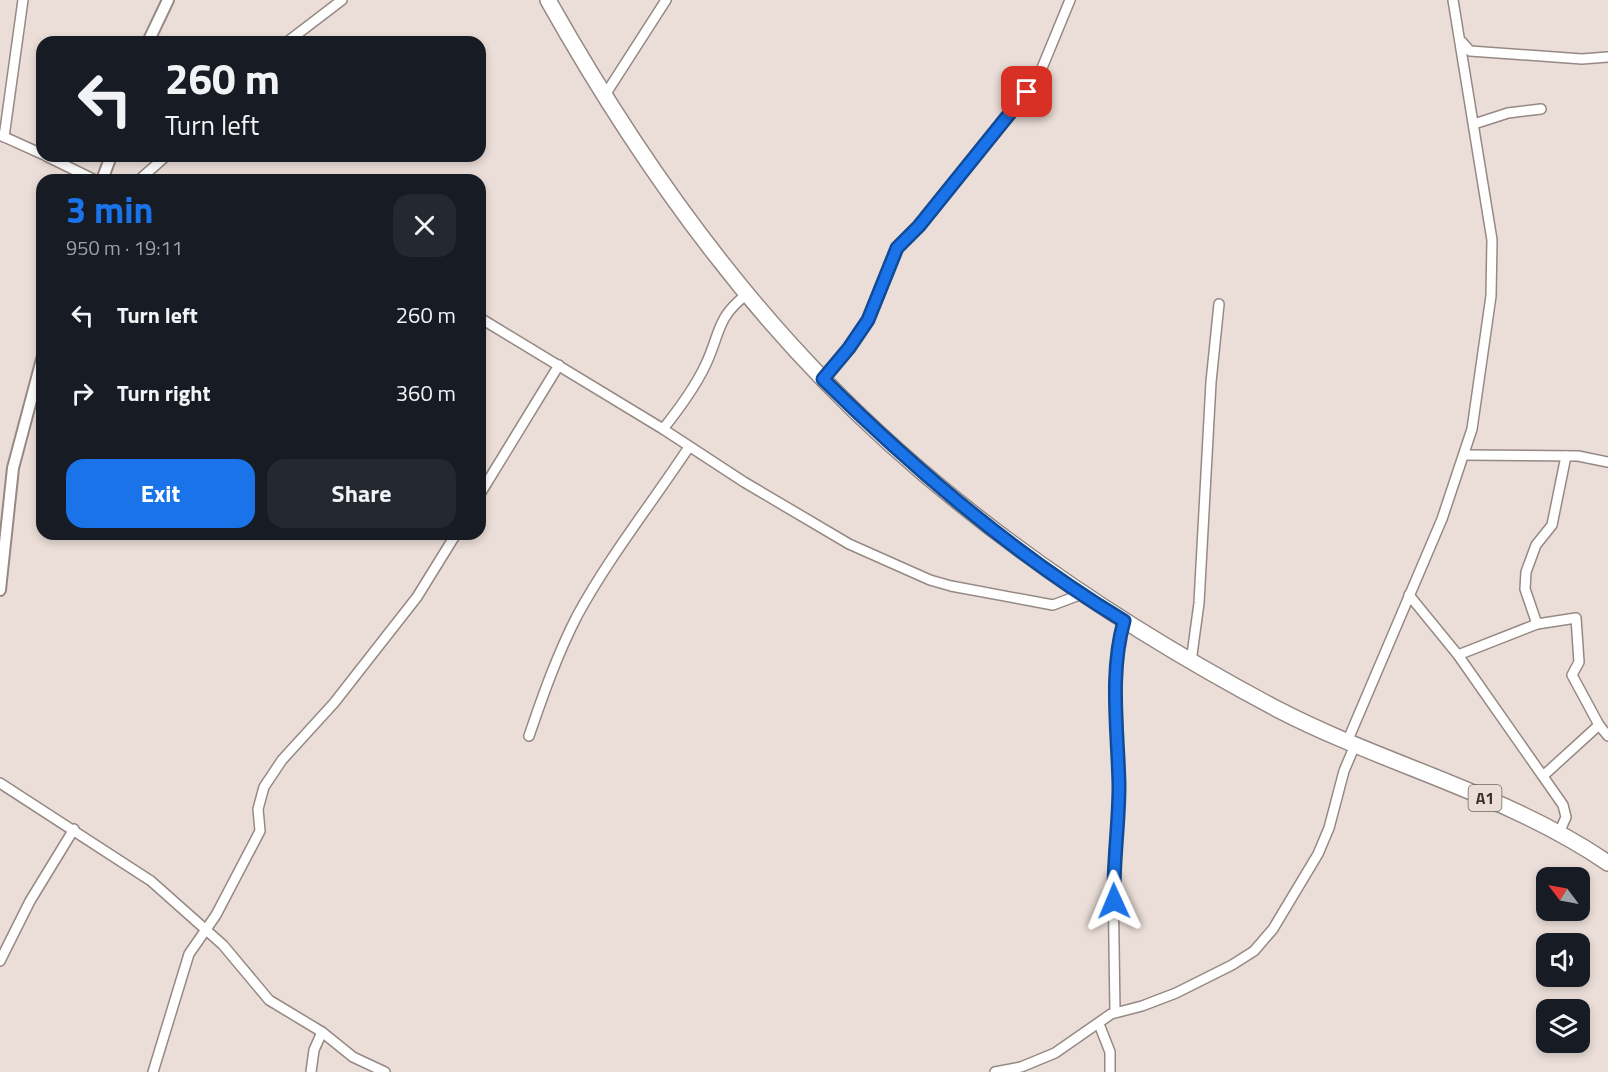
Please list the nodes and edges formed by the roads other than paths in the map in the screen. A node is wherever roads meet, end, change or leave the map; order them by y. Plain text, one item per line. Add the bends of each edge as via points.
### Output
1 (23, 0) edge
2 (168, 0) edge
3 (342, 0) edge
4 (548, 0) edge
5 (666, 0) edge
6 (1070, 0) edge
7 (1452, 0) edge
8 (151, 36) edge
9 (295, 36) edge
10 (1461, 40) junction
11 (1608, 57) edge
12 (605, 95) junction
13 (1541, 109) dead end
14 (1474, 124) junction
15 (2, 136) edge
16 (36, 151) edge
17 (58, 162) edge
18 (159, 162) edge
19 (83, 174) edge
20 (146, 174) edge
21 (747, 294) junction
22 (1219, 304) dead end
23 (486, 322) edge
24 (559, 365) junction
25 (823, 379) junction
26 (36, 382) edge
27 (663, 429) junction
28 (689, 447) junction
29 (1465, 455) junction
30 (1566, 456) junction
31 (1608, 462) edge
32 (486, 484) edge
33 (452, 540) edge
34 (0, 591) edge
35 (1082, 594) junction
36 (1409, 596) junction
37 (1124, 621) junction
38 (1537, 624) junction
39 (1458, 654) junction
40 (1191, 662) junction
41 (1599, 725) junction
42 (529, 736) dead end
43 (1608, 736) edge
44 (1351, 744) junction
45 (1543, 776) junction
46 (0, 783) edge
47 (74, 829) junction
48 (1559, 833) junction
49 (1608, 863) edge
50 (206, 928) junction
51 (0, 961) edge
52 (1115, 1012) junction
53 (1099, 1024) junction
54 (322, 1032) junction
55 (153, 1072) edge
56 (312, 1072) edge
57 (385, 1072) edge
58 (995, 1072) edge
59 (1110, 1072) edge

1 - 15 street
2 - 8 street
3 - 9 street
4 - 12 highway, A1
5 - 12 street
6 - 25 street via 1035,85 897,248 868,320
7 - 10 street
10 - 11 street via 1470,51 1582,59
10 - 14 street
12 - 21 highway, A1 via 665,188
13 - 14 street via 1508,113
14 - 29 street via 1491,220 1493,275 1481,381
15 - 16 street
17 - 19 street
18 - 20 street
21 - 25 highway, A1
21 - 27 street via 723,317 697,382
22 - 40 street via 1199,603
23 - 24 street
24 - 27 street
24 - 32 street
25 - 35 highway, A1 via 952,496
26 - 34 street via 13,468
27 - 28 street
28 - 35 street via 849,544 930,580 1053,605
28 - 42 street via 586,601 557,659
29 - 30 street
29 - 36 street
30 - 31 street
30 - 38 street via 1552,525 1536,545 1526,572 1525,589
33 - 50 street via 417,597 334,703 272,773 259,799 258,838
35 - 37 highway, A1
36 - 39 street
36 - 44 street
37 - 40 highway, A1
37 - 52 street via 1116,671 1119,788 1113,876
38 - 39 street
38 - 41 street via 1576,618 1579,662 1572,675
39 - 45 street
40 - 44 highway, A1
41 - 43 street
41 - 45 street
44 - 48 highway, A1 via 1460,787
44 - 52 street via 1324,841 1265,940 1241,961 1214,974 1155,1002
45 - 48 street via 1566,813
46 - 47 street
47 - 50 street via 151,881
47 - 51 street via 30,901
48 - 49 highway, A1
50 - 54 street via 269,1000
50 - 55 street via 183,969
52 - 53 street
53 - 58 street via 1055,1053
53 - 59 street via 1110,1052
54 - 56 street via 314,1050
54 - 57 street via 353,1057

